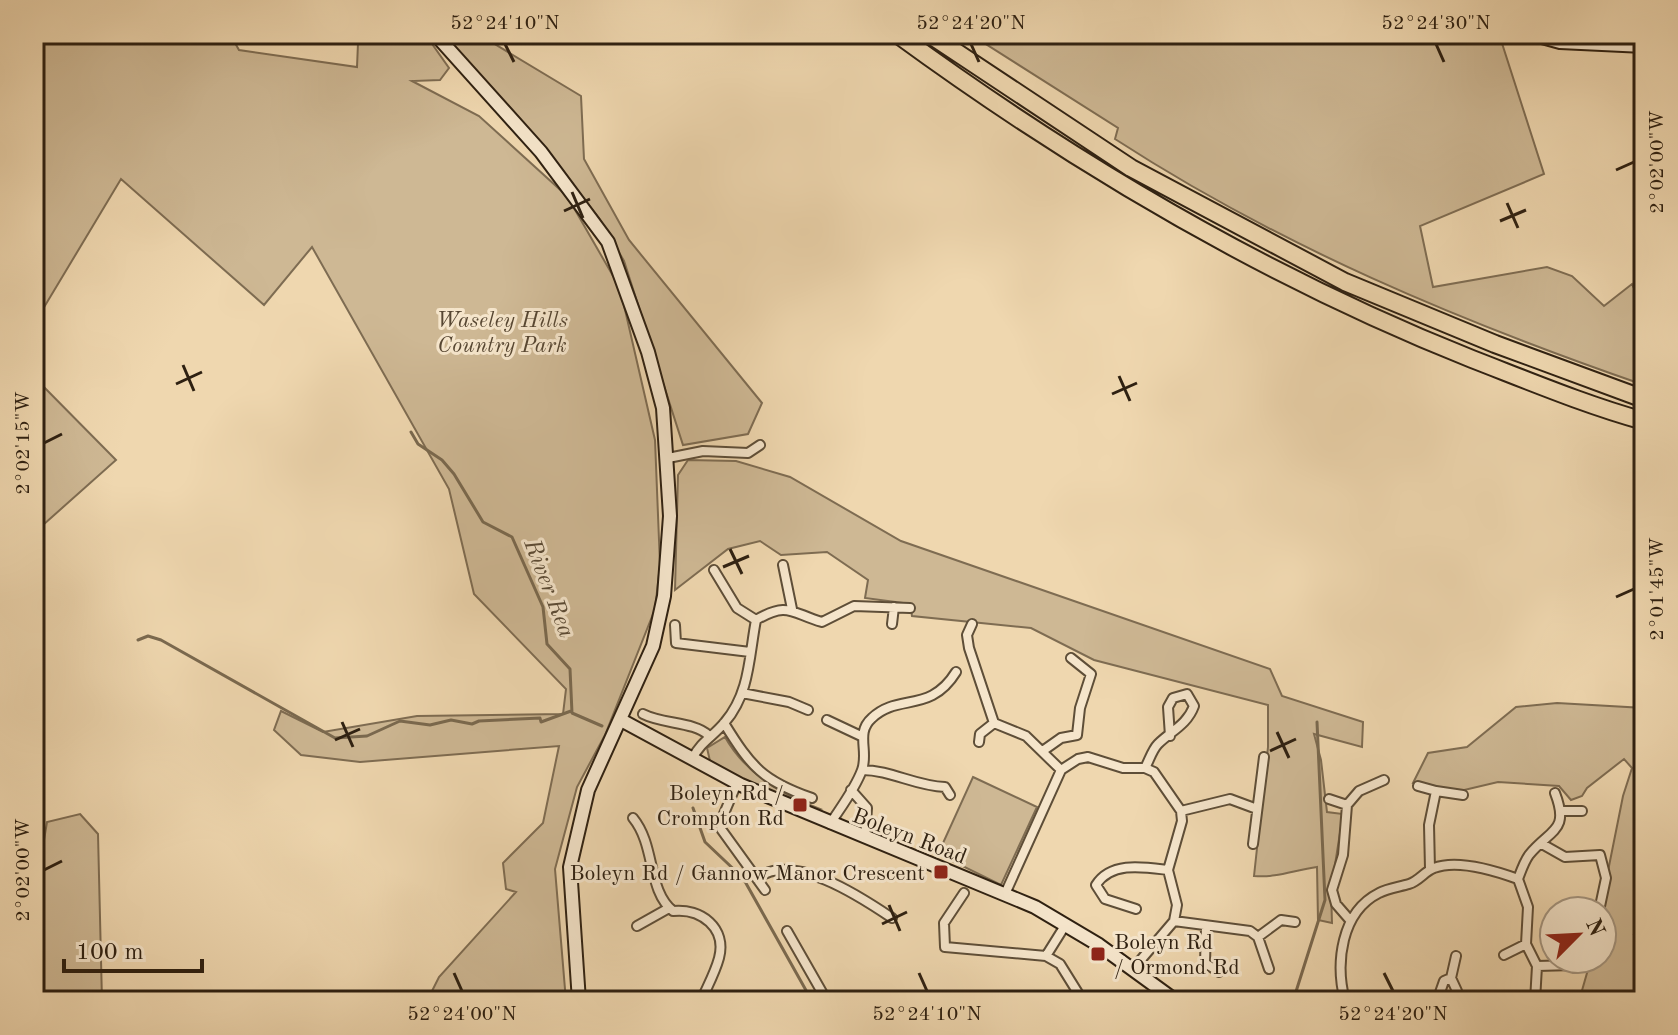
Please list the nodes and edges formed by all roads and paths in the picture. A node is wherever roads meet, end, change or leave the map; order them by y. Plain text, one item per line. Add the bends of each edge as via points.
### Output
1 (435, 34) edge
2 (897, 34) edge
3 (929, 34) edge
4 (1531, 34) edge
5 (1644, 46) edge
6 (1644, 399) edge
7 (1644, 421) edge
8 (760, 445) dead end
9 (668, 458) junction
10 (783, 565) dead end
11 (714, 570) dead end
12 (894, 607) junction
13 (910, 608) dead end
14 (792, 609) junction
15 (756, 620) junction
16 (892, 624) dead end
17 (972, 624) dead end
18 (675, 625) dead end
19 (676, 643) junction
20 (750, 652) junction
21 (672, 653) dead end
22 (1071, 658) dead end
23 (956, 672) dead end
24 (742, 693) junction
25 (808, 710) dead end
26 (643, 714) dead end
27 (621, 720) junction
28 (827, 720) dead end
29 (724, 723) junction
30 (994, 723) junction
31 (708, 735) junction
32 (861, 736) junction
33 (1170, 736) junction
34 (979, 742) dead end
35 (1044, 750) junction
36 (1264, 757) dead end
37 (692, 759) junction
38 (1145, 768) junction
39 (862, 770) junction
40 (1061, 770) junction
41 (1384, 780) dead end
42 (737, 783) junction
43 (1418, 786) dead end
44 (851, 790) junction
45 (1436, 791) junction
46 (1555, 793) dead end
47 (950, 795) dead end
48 (1463, 795) dead end
49 (812, 798) dead end
50 (1329, 799) dead end
51 (1347, 805) junction
52 (1257, 809) junction
53 (1181, 811) junction
54 (1562, 811) junction
55 (1582, 811) dead end
56 (633, 818) dead end
57 (830, 825) junction
58 (641, 828) junction
59 (632, 834) dead end
60 (865, 838) junction
61 (1253, 844) dead end
62 (1542, 844) junction
63 (1430, 869) junction
64 (1168, 870) junction
65 (757, 879) junction
66 (1518, 879) junction
67 (765, 890) dead end
68 (964, 893) dead end
69 (1005, 894) junction
70 (1602, 895) edge
71 (669, 908) junction
72 (1136, 909) dead end
73 (892, 918) dead end
74 (1349, 919) junction
75 (1174, 921) junction
76 (1295, 922) dead end
77 (1066, 924) junction
78 (637, 926) dead end
79 (1206, 928) junction
80 (787, 931) dead end
81 (1258, 937) junction
82 (1526, 944) junction
83 (945, 947) junction
84 (934, 950) dead end
85 (1504, 955) dead end
86 (1046, 956) junction
87 (1456, 956) dead end
88 (1537, 966) joint
89 (1133, 969) junction
90 (1269, 969) dead end
91 (1219, 972) dead end
92 (1451, 978) junction
93 (579, 1001) edge
94 (701, 1001) edge
95 (827, 1001) edge
96 (1083, 1001) edge
97 (1176, 1001) edge
98 (1344, 1001) edge
99 (1437, 1001) edge
100 (1452, 1001) edge
101 (1535, 1001) edge

1 - 9 street via 541,152 608,242 648,352 663,408
2 - 7 highway via 1025,126 1264,265 1433,343
3 - 6 highway via 1131,168 1345,282
4 - 5 street via 1560,42
8 - 9 street via 748,453 703,451
9 - 27 street via 664,596 653,646
10 - 14 street
11 - 15 street via 737,608
12 - 13 street
12 - 14 street via 854,606 826,622
12 - 16 street
14 - 15 street via 771,611
15 - 20 street
17 - 30 street via 969,648
18 - 19 street
19 - 20 street
19 - 21 street
20 - 24 street
22 - 35 street via 1091,674 1080,727 1077,735
23 - 32 street via 938,694 880,711
24 - 25 street
24 - 29 street
26 - 31 street via 701,728
27 - 37 street, Boleyn Road
27 - 93 street via 588,790 570,867
28 - 32 street
29 - 31 street
29 - 49 street via 762,776
30 - 34 street via 980,734
30 - 35 street
31 - 37 street
32 - 39 street
33 - 33 street via 1191,716 1194,706 1187,694 1173,698 1168,707
33 - 38 street via 1156,745
35 - 40 street
36 - 52 street
37 - 42 street, Boleyn Road
38 - 40 street via 1123,768 1088,757
38 - 53 street via 1154,772
39 - 44 street
39 - 47 street via 945,787
40 - 69 street
41 - 51 street via 1359,791
42 - 57 street, Boleyn Road
42 - 65 street via 721,829
43 - 45 street
44 - 57 street
44 - 60 street via 867,808
45 - 48 street
45 - 63 street via 1429,825
46 - 54 street
50 - 51 street
51 - 74 street via 1343,855 1332,890
52 - 53 street via 1230,799
52 - 61 street
53 - 64 street
54 - 55 street
54 - 62 street via 1561,823
56 - 58 street
57 - 60 street, Boleyn Road
58 - 59 street
58 - 71 street via 661,899
60 - 69 street, Boleyn Road
62 - 66 street via 1528,856
62 - 70 street via 1565,857 1600,855 1606,878
63 - 66 street via 1445,865
63 - 74 street via 1411,883 1370,898
64 - 72 street via 1126,867 1100,878 1098,892 1105,899
64 - 75 street via 1177,905
65 - 67 street
65 - 73 street via 776,868 815,873
66 - 82 street via 1528,907
68 - 83 street via 944,923
69 - 77 street, Boleyn Road
71 - 78 street
71 - 94 street via 698,912 718,934 719,957
74 - 98 street via 1340,977
75 - 79 street
75 - 89 street
76 - 81 street via 1281,920
77 - 86 street
77 - 89 street, Boleyn Road
79 - 81 street via 1250,931
79 - 91 street via 1205,963
80 - 95 street
81 - 90 street
82 - 85 street
82 - 88 street
83 - 84 street
83 - 86 street
86 - 96 street via 1060,964
87 - 92 street
88 - 101 street
89 - 97 street, Boleyn Road
92 - 99 street via 1444,981
92 - 100 street via 1457,991

